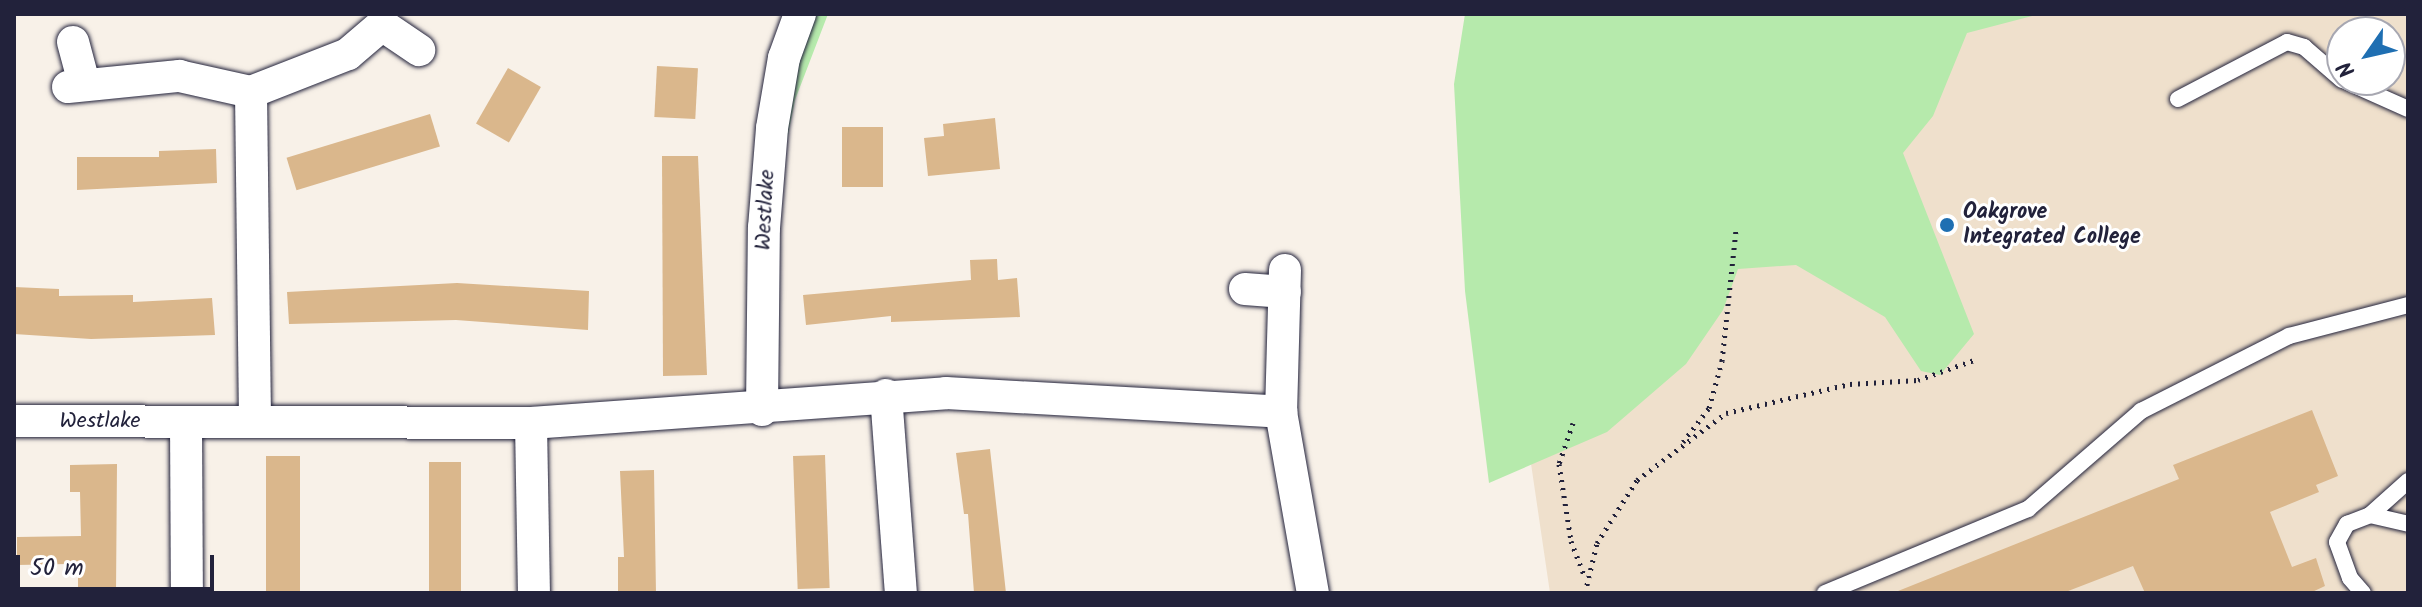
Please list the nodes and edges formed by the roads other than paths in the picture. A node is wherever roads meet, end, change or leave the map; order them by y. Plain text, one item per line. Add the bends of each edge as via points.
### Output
1 (800, 14) edge
2 (73, 42) dead end
3 (419, 50) dead end
4 (2326, 66) edge
5 (251, 92) junction
6 (2378, 96) edge
7 (2178, 99) dead end
8 (2408, 109) edge
9 (1245, 289) dead end
10 (2408, 305) edge
11 (886, 395) junction
12 (1282, 396) junction
13 (762, 410) junction
14 (255, 419) junction
15 (14, 421) edge
16 (186, 422) junction
17 (531, 423) junction
18 (2408, 481) edge
19 (2370, 515) junction
20 (2408, 524) edge
21 (187, 593) edge
22 (534, 593) edge
23 (901, 593) edge
24 (1313, 593) edge
25 (1825, 593) edge
26 (2363, 593) edge

1 - 13 street, Westlake via 784,58 772,128 764,228
2 - 5 street via 76,85 179,76
3 - 5 street via 382,25 348,54
4 - 7 lane via 2304,47 2287,42
5 - 14 street
6 - 8 lane
9 - 12 street via 1285,281
10 - 25 lane via 2289,336 2141,411 2028,509
11 - 12 street, Westlake
11 - 13 street, Westlake
11 - 23 street
12 - 24 street
13 - 17 street, Westlake
14 - 16 street, Westlake
14 - 17 street, Westlake
15 - 16 street, Westlake
16 - 21 street
17 - 22 street
18 - 19 lane
19 - 20 lane
19 - 26 lane via 2347,524 2337,542 2350,578

